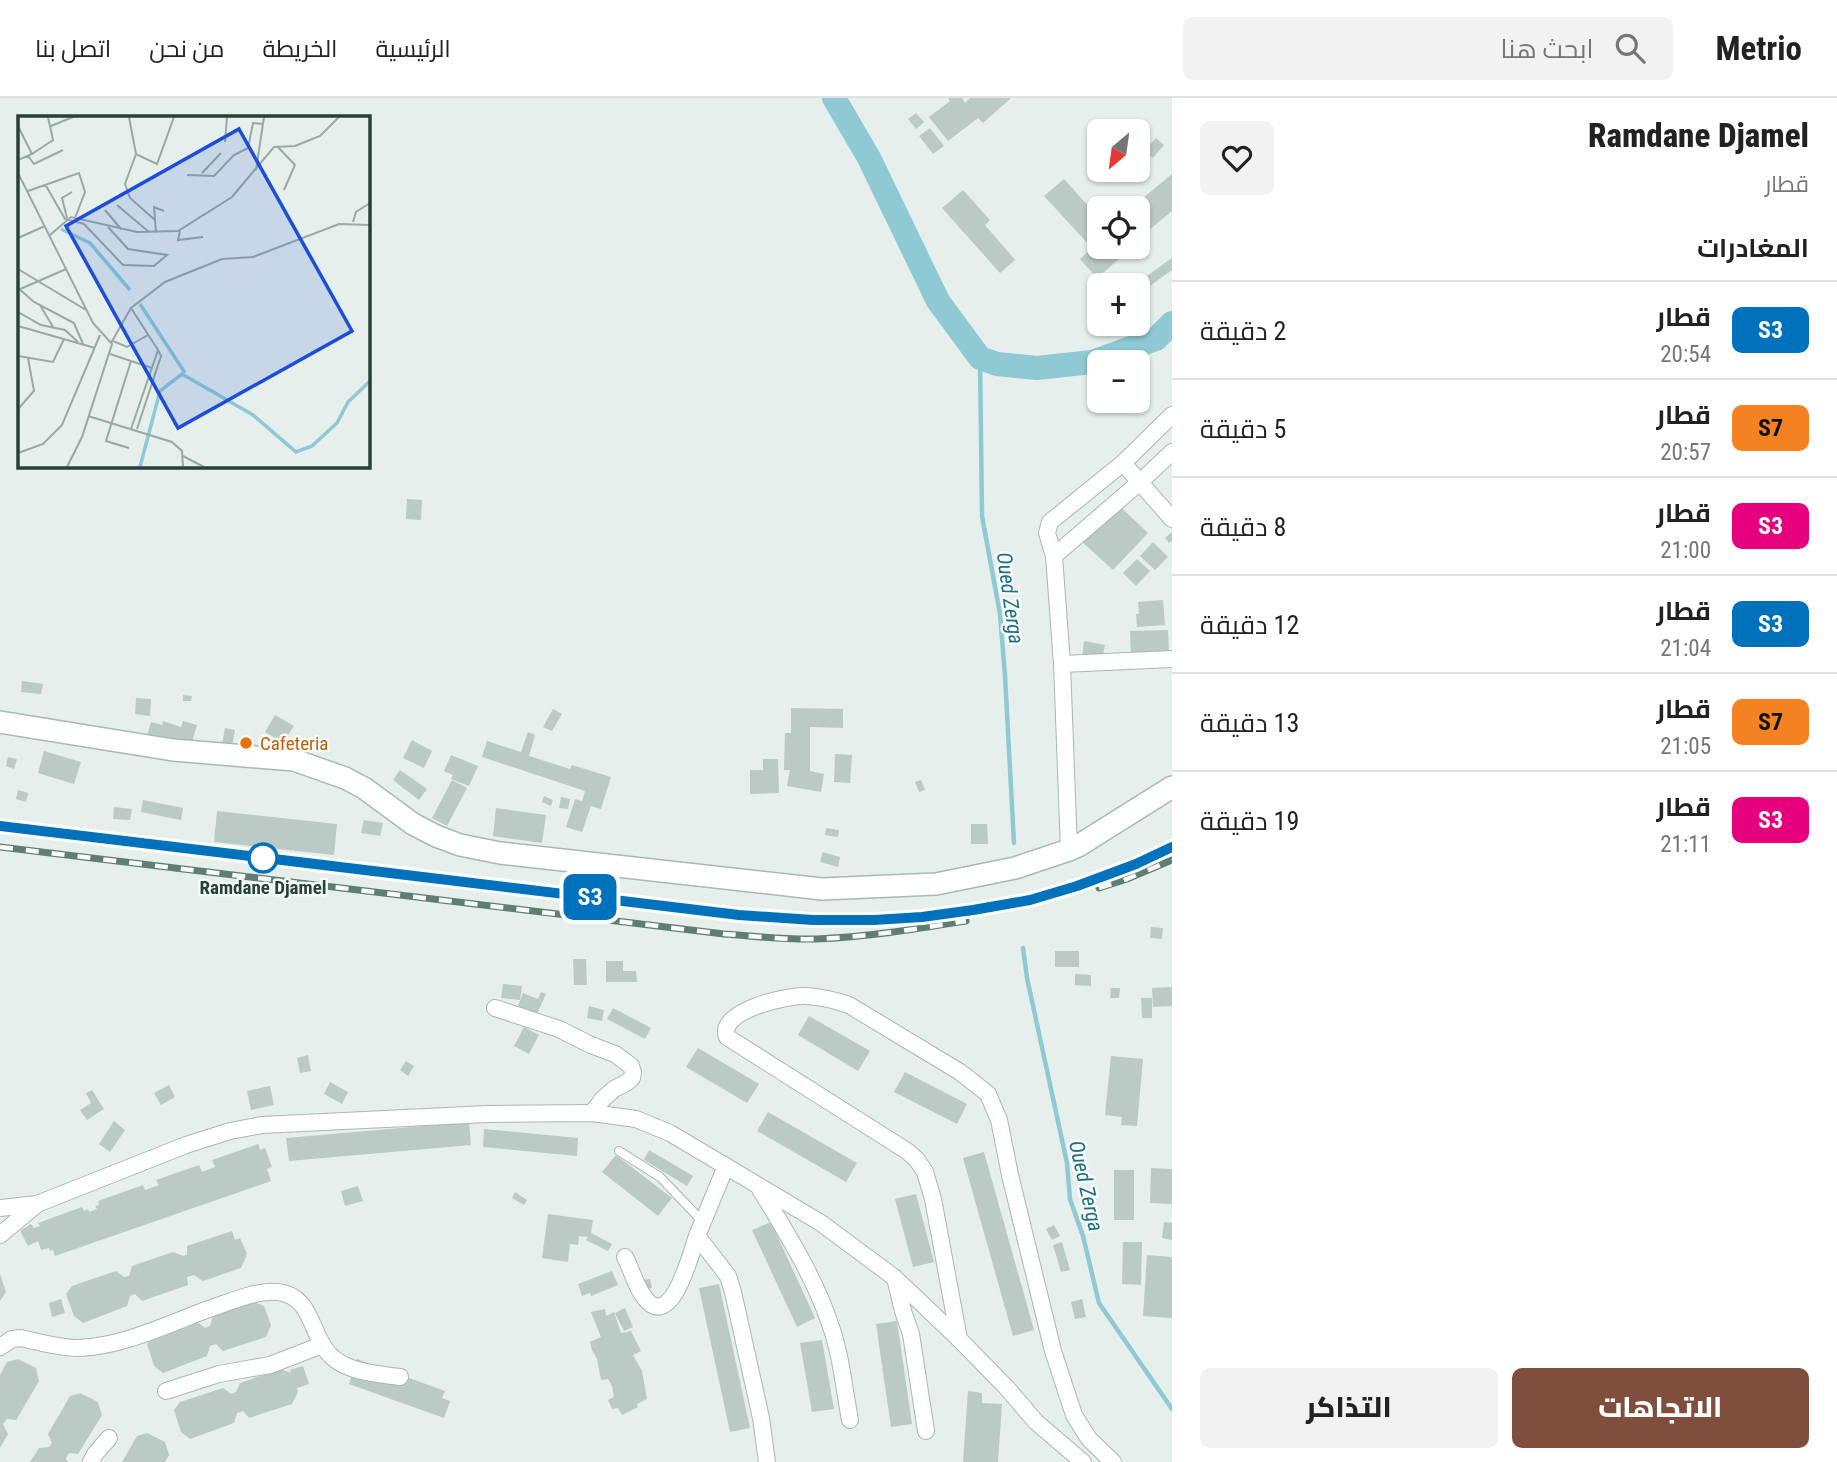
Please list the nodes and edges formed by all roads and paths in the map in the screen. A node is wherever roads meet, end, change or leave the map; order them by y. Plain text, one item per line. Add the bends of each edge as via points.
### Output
1 (1172, 415) edge
2 (1172, 452) edge
3 (1123, 463) junction
4 (1140, 482) junction
5 (1172, 519) edge
6 (1054, 556) junction
7 (1172, 659) edge
8 (1062, 664) junction
9 (0, 722) edge
10 (1172, 788) edge
11 (1069, 850) junction
12 (495, 1008) dead end
13 (592, 1113) junction
14 (619, 1150) dead end
15 (726, 1166) junction
16 (757, 1184) junction
17 (37, 1204) junction
18 (0, 1208) edge
19 (699, 1229) junction
20 (0, 1235) edge
21 (625, 1257) dead end
22 (895, 1278) junction
23 (959, 1339) junction
24 (322, 1345) junction
25 (0, 1348) edge
26 (400, 1377) dead end
27 (166, 1391) dead end
28 (850, 1420) dead end
29 (926, 1431) dead end
30 (109, 1438) dead end
31 (91, 1462) edge
32 (767, 1462) edge
33 (1083, 1462) edge
34 (1113, 1462) edge

1 - 3 street
2 - 4 street
3 - 4 street
3 - 6 street via 1050,522 1047,533
4 - 5 street
4 - 6 street
6 - 8 street
7 - 8 street
8 - 11 street
9 - 11 main road via 173,750 294,760 355,783 436,836 500,853 822,889 936,884 1015,868
10 - 11 main road
12 - 13 street via 559,1029 631,1066 632,1078 614,1089
13 - 15 street via 636,1119
13 - 17 street via 262,1125 186,1145
14 - 19 lane via 660,1177
15 - 16 street
15 - 19 street
16 - 22 street via 821,1223
16 - 28 street via 816,1287 831,1325
17 - 18 street
17 - 20 street
19 - 21 street via 675,1295 664,1306 650,1304 644,1297
19 - 32 street via 728,1276 733,1293
22 - 23 street
22 - 29 street via 911,1334
23 - 33 street via 1036,1422
23 - 34 street via 933,1199 917,1160 727,1038 726,1026 735,1018 788,997 834,1000 960,1072 988,1094 999,1120 1042,1310 1074,1415 1089,1439
24 - 25 street via 303,1305 276,1292 235,1300 101,1345 77,1348 21,1338
24 - 26 street via 341,1363
24 - 27 street via 270,1364
30 - 31 street

